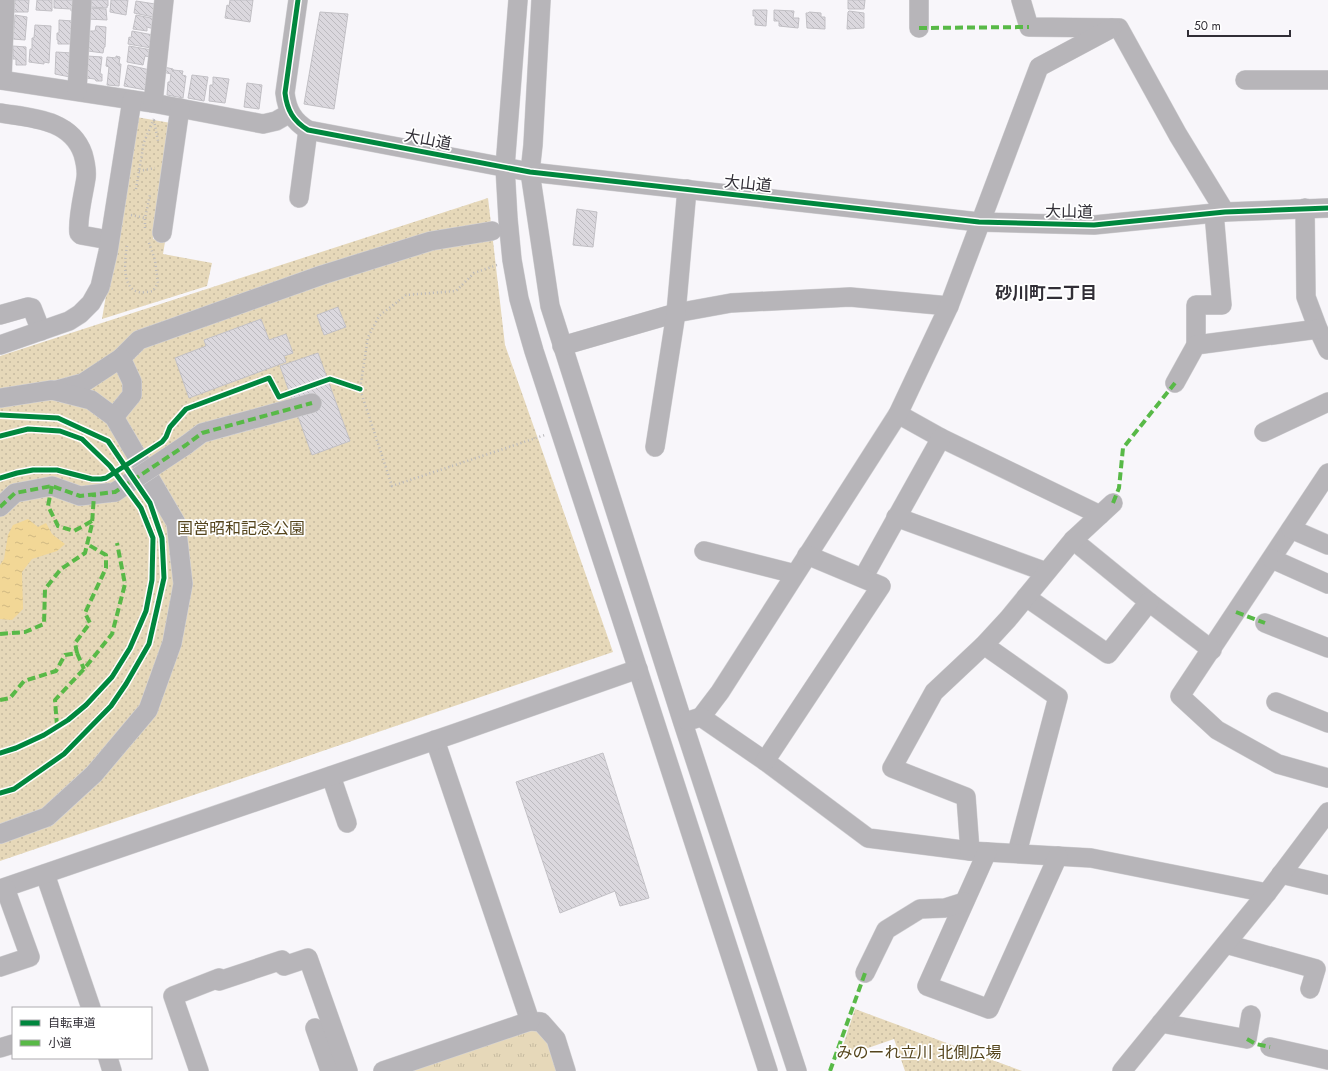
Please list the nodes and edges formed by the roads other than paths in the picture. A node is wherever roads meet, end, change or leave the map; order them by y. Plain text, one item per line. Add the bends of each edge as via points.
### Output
1 (5, 0) edge
2 (82, 0) edge
3 (164, 0) edge
4 (298, 0) edge
5 (518, 0) edge
6 (541, 0) edge
7 (919, 0) edge
8 (1021, 0) edge
9 (919, 28) dead end
10 (1112, 28) junction
11 (1, 80) edge
12 (1245, 80) dead end
13 (1328, 80) edge
14 (77, 91) junction
15 (132, 100) junction
16 (153, 103) junction
17 (180, 108) junction
18 (0, 113) edge
19 (290, 113) junction
20 (308, 130) junction
21 (505, 167) junction
22 (530, 172) junction
23 (687, 189) junction
24 (300, 198) dead end
25 (1305, 208) junction
26 (1328, 208) edge
27 (1220, 212) junction
28 (980, 222) junction
29 (492, 231) dead end
30 (151, 235) road end
31 (118, 242) junction
32 (949, 306) junction
33 (676, 313) junction
34 (0, 315) edge
35 (1318, 329) junction
36 (41, 331) junction
37 (0, 345) edge
38 (1196, 345) junction
39 (562, 346) junction
40 (1328, 350) edge
41 (121, 358) junction
42 (1175, 383) dead end
43 (52, 390) junction
44 (0, 398) edge
45 (1328, 402) edge
46 (312, 403) dead end
47 (898, 414) junction
48 (114, 417) junction
49 (1264, 432) dead end
50 (941, 438) junction
51 (655, 447) dead end
52 (1326, 478) edge
53 (0, 507) edge
54 (896, 517) junction
55 (1291, 529) junction
56 (1073, 540) junction
57 (1328, 545) edge
58 (704, 551) dead end
59 (807, 554) junction
60 (1272, 559) junction
61 (1046, 572) junction
62 (795, 574) junction
63 (863, 578) junction
64 (1328, 584) edge
65 (1026, 597) junction
66 (1149, 602) junction
67 (650, 616) junction
68 (1264, 623) dead end
69 (624, 625) junction
70 (984, 645) junction
71 (1328, 648) edge
72 (1212, 650) junction
73 (638, 669) junction
74 (1276, 702) dead end
75 (692, 720) junction
76 (1328, 723) edge
77 (435, 740) junction
78 (765, 761) junction
79 (331, 776) junction
80 (1328, 778) edge
81 (1328, 812) edge
82 (347, 823) dead end
83 (0, 834) edge
84 (978, 851) junction
85 (1017, 853) junction
86 (1058, 856) junction
87 (45, 874) junction
88 (1281, 874) junction
89 (1328, 885) edge
90 (3, 888) edge
91 (1267, 892) junction
92 (964, 902) junction
93 (1226, 944) junction
94 (0, 967) edge
95 (865, 973) dead end
96 (1310, 989) dead end
97 (91, 1007) edge
98 (1251, 1015) dead end
99 (530, 1021) junction
100 (1161, 1023) junction
101 (314, 1036) dead end
102 (12, 1044) edge
103 (1270, 1047) dead end
104 (0, 1048) edge
105 (108, 1059) edge
106 (1328, 1060) edge
107 (112, 1071) edge
108 (199, 1071) edge
109 (330, 1071) edge
110 (348, 1071) edge
111 (383, 1071) edge
112 (566, 1071) edge
113 (768, 1071) edge
114 (797, 1071) edge
115 (1122, 1071) edge

1 - 11 street
2 - 14 street
3 - 16 street
4 - 19 street, 大山道 via 285,93
5 - 21 street
6 - 22 street
7 - 9 street
8 - 10 street via 1029,27
10 - 27 street via 1119,28
10 - 28 street via 1039,67
11 - 14 street
12 - 13 street
14 - 15 street
15 - 16 street
15 - 31 street
16 - 17 street
17 - 19 street via 263,124 276,121
17 - 30 street
18 - 31 street via 56,124 78,143 87,174 79,233
19 - 20 street, 大山道 via 298,124
20 - 21 street, 大山道
20 - 24 street
21 - 22 street, 大山道
21 - 69 street via 512,260 519,299
22 - 23 street, 大山道
22 - 39 street via 550,306
23 - 28 street, 大山道
23 - 33 street
25 - 26 street, 大山道
25 - 27 street, 大山道
25 - 35 street via 1306,297
27 - 28 street, 大山道 via 1094,225
27 - 38 street via 1222,305 1196,305
28 - 32 street
29 - 41 street via 431,241 322,275 139,340
31 - 36 street via 91,303 70,321
32 - 33 street via 850,297 732,303
32 - 47 street
33 - 39 street
33 - 51 street
34 - 36 street via 32,308
35 - 38 street
35 - 40 street
36 - 37 street
38 - 42 street
39 - 67 street
41 - 43 street via 83,383
41 - 48 street via 132,382 132,395
43 - 44 street
43 - 48 street via 90,400
45 - 49 street
46 - 53 street, bridge via 202,433 115,492 80,496 52,486 15,493
47 - 50 street
47 - 59 street
48 - 83 street via 176,522 183,584 172,643 148,710 94,774 47,817
50 - 54 street
50 - 56 street via 1106,509
52 - 55 street
54 - 61 street
54 - 63 street
55 - 57 street
55 - 60 street
56 - 61 street
56 - 66 street
58 - 62 street
59 - 62 street
59 - 63 street
60 - 64 street
60 - 72 street
61 - 65 street
62 - 75 street via 720,692
63 - 78 street via 881,586
65 - 66 street via 1108,654
65 - 70 street
66 - 72 street
67 - 69 street
67 - 75 street
68 - 71 street
69 - 73 street
70 - 84 street via 934,692 892,768 966,797
70 - 85 street via 1058,697
72 - 80 street via 1180,696 1218,730 1278,764
73 - 77 street
73 - 113 street
74 - 76 street
75 - 78 street
75 - 114 street
77 - 79 street
77 - 99 street
78 - 84 street via 868,838
79 - 82 street
79 - 87 street
81 - 88 street
84 - 85 street
84 - 92 street
85 - 86 street
86 - 91 street via 1091,858
86 - 92 street via 989,1009 927,986
87 - 90 street
87 - 97 street
88 - 89 street
88 - 91 street
90 - 94 street via 30,957
91 - 93 street
92 - 95 street via 945,908 920,909 886,930
93 - 96 street via 1316,969
93 - 100 street
98 - 100 street via 1247,1038
99 - 111 street
99 - 112 street via 541,1022 556,1039
100 - 115 street
101 - 109 street
102 - 104 street
103 - 106 street
105 - 107 street
108 - 110 street via 173,996 219,978 219,981 282,960 284,966 308,958

